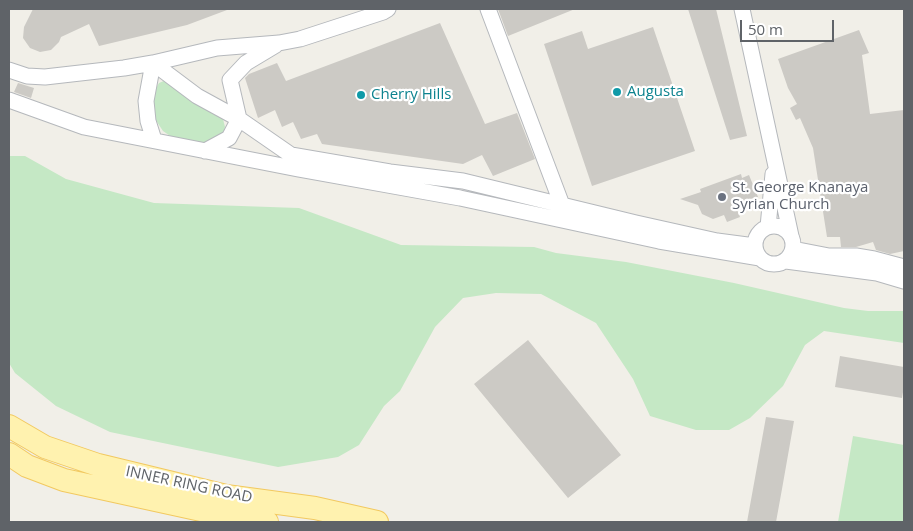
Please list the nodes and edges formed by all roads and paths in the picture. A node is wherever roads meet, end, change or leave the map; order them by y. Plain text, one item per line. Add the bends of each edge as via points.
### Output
1 (388, 9) edge
2 (488, 9) edge
3 (742, 9) edge
4 (279, 43) junction
5 (153, 63) junction
6 (9, 70) edge
7 (9, 100) edge
8 (239, 119) junction
9 (154, 140) junction
10 (205, 151) junction
11 (774, 163) junction
12 (562, 205) junction
13 (768, 227) junction
14 (790, 249) junction
15 (757, 252) junction
16 (904, 267) edge
17 (904, 281) edge
18 (9, 426) edge
19 (9, 454) edge
20 (267, 522) edge
21 (377, 522) edge

1 - 4 street via 310,36
2 - 12 street
3 - 11 street
4 - 5 street via 217,48
4 - 8 street via 246,63 230,80
5 - 6 street via 45,77
5 - 8 street via 197,96
5 - 9 street via 146,100
7 - 9 street via 84,127
8 - 10 street via 229,138
8 - 12 street via 291,155 463,181
9 - 10 street
10 - 15 street via 460,198 659,241
11 - 13 street
11 - 14 street
12 - 15 street
13 - 14 street via 780,227
13 - 15 street via 758,235
14 - 15 street via 772,265
14 - 16 street via 829,256 856,256
14 - 17 street
18 - 21 main road, INNER RING ROAD via 45,446 98,465 226,496 315,508
19 - 20 main road, INNER RING ROAD via 27,466 64,480

